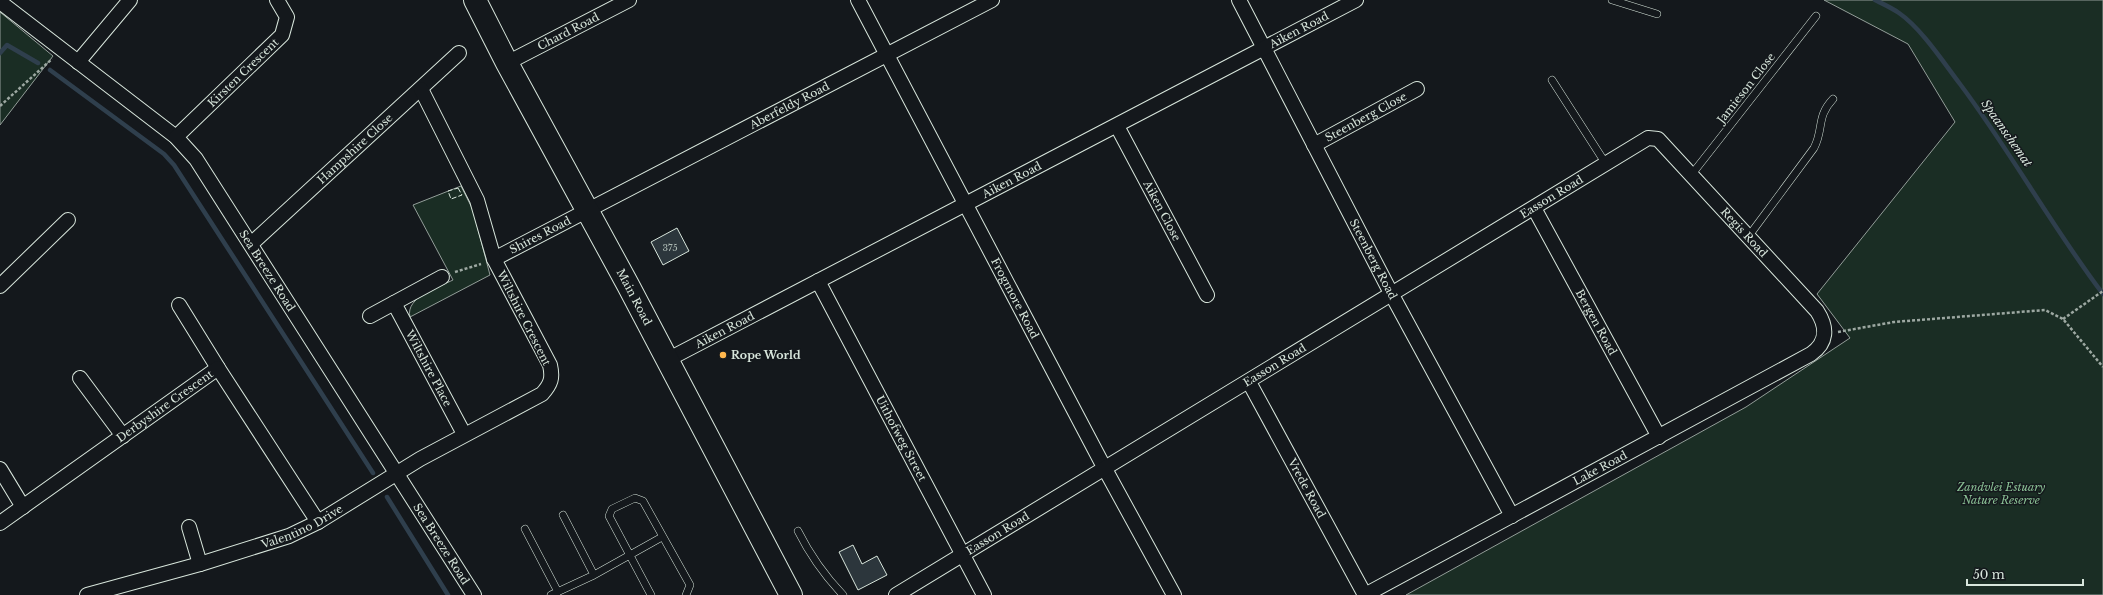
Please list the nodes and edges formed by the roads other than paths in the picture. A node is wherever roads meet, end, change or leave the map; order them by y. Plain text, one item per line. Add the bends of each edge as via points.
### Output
1 (130, 0) edge
2 (277, 0) edge
3 (475, 0) edge
4 (629, 0) edge
5 (858, 0) edge
6 (992, 0) edge
7 (1239, 0) edge
8 (1356, 0) edge
9 (1612, 0) edge
10 (0, 2) edge
11 (1657, 14) dead end
12 (1816, 16) dead end
13 (1263, 48) junction
14 (459, 53) dead end
15 (886, 55) junction
16 (78, 62) junction
17 (507, 63) junction
18 (1552, 80) dead end
19 (420, 89) junction
20 (1417, 89) dead end
21 (1833, 99) dead end
22 (1117, 126) junction
23 (176, 137) junction
24 (1654, 138) joint
25 (1314, 145) junction
26 (1606, 164) junction
27 (1692, 174) junction
28 (965, 203) junction
29 (1534, 208) junction
30 (588, 212) junction
31 (68, 220) dead end
32 (1748, 237) junction
33 (250, 244) junction
34 (494, 259) junction
35 (442, 277) road end
36 (818, 281) junction
37 (0, 286) edge
38 (1207, 295) dead end
39 (1392, 295) junction
40 (394, 303) junction
41 (179, 305) dead end
42 (370, 316) dead end
43 (1825, 332) joint
44 (667, 360) junction
45 (218, 368) junction
46 (80, 378) dead end
47 (1249, 382) junction
48 (464, 434) junction
49 (123, 436) junction
50 (1658, 436) junction
51 (1105, 468) junction
52 (0, 469) edge
53 (397, 474) junction
54 (23, 507) junction
55 (563, 515) dead end
56 (1512, 516) junction
57 (0, 522) edge
58 (318, 522) junction
59 (189, 528) dead end
60 (525, 529) dead end
61 (798, 531) dead end
62 (662, 537) junction
63 (630, 554) junction
64 (962, 554) junction
65 (200, 564) junction
66 (594, 575) junction
67 (558, 592) junction
68 (87, 595) edge
69 (474, 595) edge
70 (551, 595) edge
71 (651, 595) edge
72 (686, 595) edge
73 (791, 595) edge
74 (843, 595) edge
75 (896, 595) edge
76 (984, 595) edge
77 (1174, 595) edge
78 (1365, 595) edge

1 - 16 street
2 - 23 street, Kirsten Crescent via 287,17 282,35
3 - 17 main road, Main Road
4 - 17 street, Chard Road
5 - 15 street, Frogmore Road
6 - 15 street, Aberfeldy Road
7 - 13 street, Steenberg Road
8 - 13 street, Aiken Road
9 - 11 lane
10 - 16 street, Sea Breeze Road
12 - 27 lane, Jamieson Close
13 - 22 street, Aiken Road
13 - 25 street, Steenberg Road
14 - 19 street, Hampshire Close
15 - 28 street, Frogmore Road
15 - 30 street, Aberfeldy Road
16 - 23 street, Sea Breeze Road
17 - 30 main road, Main Road
18 - 26 lane
19 - 33 street, Hampshire Close
19 - 34 street, Wiltshire Crescent via 477,200
20 - 25 street, Steenberg Close
21 - 32 lane via 1825,107 1814,148
22 - 28 street, Aiken Road
22 - 38 street, Aiken Close
23 - 33 street, Sea Breeze Road via 196,159
24 - 26 street, Easson Road via 1648,138
24 - 27 street, Regis Road
25 - 39 street, Steenberg Road
26 - 29 street, Easson Road
27 - 32 street, Regis Road
28 - 36 street, Aiken Road
28 - 51 street, Frogmore Road
29 - 39 street, Easson Road
29 - 50 street, Bergen Road
30 - 34 street, Shires Road
30 - 44 main road, Main Road
31 - 37 street
32 - 43 street, Regis Road via 1817,311 1823,319
33 - 53 street, Sea Breeze Road
34 - 48 street, Wiltshire Crescent via 550,365 552,375 549,387 542,394
35 - 40 street
36 - 44 street, Aiken Road
36 - 64 street, Uithofweg Street
39 - 47 street, Easson Road
39 - 56 street, Steenberg Road
40 - 42 street
40 - 48 street, Wiltshire Place
41 - 45 street
43 - 50 street, Lake Road via 1819,348 1811,354
44 - 73 main road, Main Road
45 - 49 street, Derbyshire Crescent
45 - 58 street, Derbyshire Crescent
46 - 49 street
47 - 51 street, Easson Road
47 - 78 street, Vrede Road
48 - 53 street, Wiltshire Crescent
49 - 54 street, Derbyshire Crescent
50 - 56 street, Lake Road
51 - 64 street, Easson Road
51 - 77 street, Frogmore Road
52 - 54 street
53 - 58 street, Valentino Drive
53 - 69 street, Sea Breeze Road
54 - 57 street, Derbyshire Crescent
55 - 66 lane
56 - 78 street, Lake Road
58 - 65 street, Valentino Drive via 289,536
59 - 65 street
60 - 67 lane
61 - 74 lane via 818,565
62 - 63 lane
62 - 63 lane via 641,499 635,498 612,509 609,513 610,518
62 - 72 lane via 690,584
63 - 66 lane
63 - 71 lane
64 - 75 street, Easson Road
64 - 76 street, Uithofweg Street
65 - 68 street, Valentino Drive
66 - 67 lane
67 - 70 lane

